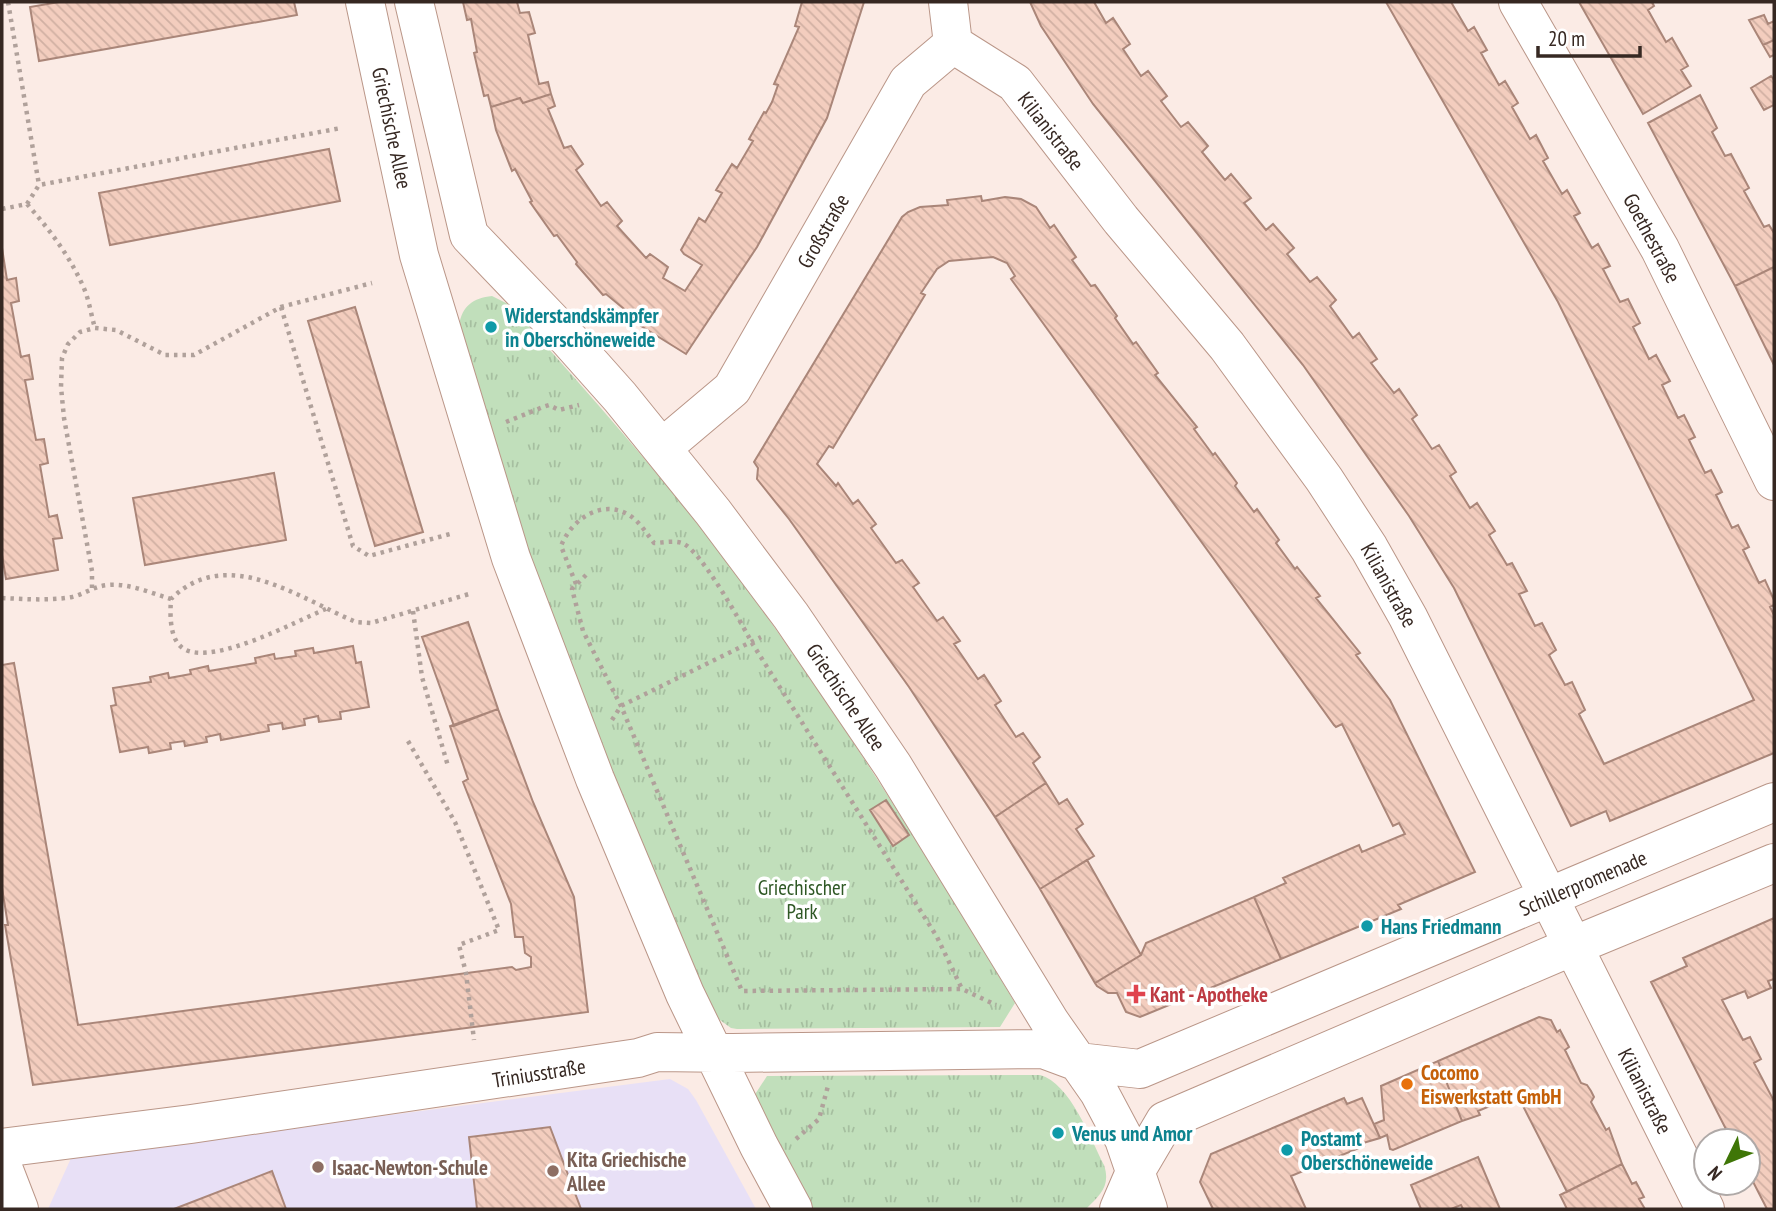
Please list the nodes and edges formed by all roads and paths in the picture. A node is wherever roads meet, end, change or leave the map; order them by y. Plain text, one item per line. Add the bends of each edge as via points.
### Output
1 (8, 2) edge
2 (365, 2) edge
3 (414, 2) edge
4 (948, 2) edge
5 (1518, 2) edge
6 (953, 44) junction
7 (341, 128) dead end
8 (39, 186) junction
9 (27, 204) junction
10 (2, 209) edge
11 (469, 235) junction
12 (419, 254) junction
13 (372, 283) dead end
14 (281, 307) junction
15 (95, 328) junction
16 (608, 383) junction
17 (474, 436) junction
18 (662, 448) junction
19 (1774, 481) edge
20 (450, 534) dead end
21 (586, 575) dead end
22 (576, 584) junction
23 (92, 587) junction
24 (469, 594) dead end
25 (2, 598) edge
26 (171, 599) junction
27 (326, 609) junction
28 (413, 611) junction
29 (752, 643) junction
30 (621, 706) junction
31 (408, 741) dead end
32 (449, 766) dead end
33 (1774, 802) edge
34 (1774, 863) edge
35 (1549, 898) junction
36 (1573, 946) junction
37 (962, 989) junction
38 (1006, 1010) dead end
39 (474, 1040) dead end
40 (713, 1053) junction
41 (1078, 1062) junction
42 (829, 1082) dead end
43 (794, 1141) dead end
44 (2, 1148) edge
45 (2, 1165) edge
46 (1135, 1172) junction
47 (19, 1209) edge
48 (793, 1209) edge
49 (1119, 1209) edge
50 (1148, 1209) edge
51 (1705, 1209) edge

1 - 8 path
2 - 12 street, Griechische Allee
3 - 11 street, Griechische Allee
4 - 6 street
5 - 19 street, Goethestraße via 1660,249
6 - 18 street, Großstraße via 908,82 732,389
6 - 35 street, Kilianistraße via 1015,83 1227,346 1324,479 1408,617
7 - 8 path
8 - 9 path
9 - 10 path
9 - 15 path via 65,251 84,288
11 - 12 street
11 - 16 street, Griechische Allee
12 - 17 street, Griechische Allee
13 - 14 path
14 - 15 path via 194,355 165,355 116,330
14 - 20 path via 353,546 369,556
15 - 23 path via 80,332 68,344 62,358 61,387
16 - 17 path via 573,408 559,410 549,405
16 - 18 street, Griechische Allee
17 - 40 street, Griechische Allee via 511,558 594,779
18 - 41 street, Griechische Allee via 791,616 893,766
21 - 22 path
22 - 29 path via 561,546 566,533 594,511 614,509 631,516 654,543 681,542 693,551
22 - 30 path via 572,589 583,631
23 - 25 path via 75,596
23 - 26 path via 124,585
24 - 28 path
26 - 27 path via 196,581 237,574 264,580
26 - 27 path via 176,639 183,649 195,652 217,651 268,636
27 - 28 path via 356,622 371,623
28 - 32 path via 422,677
29 - 30 path
29 - 37 path via 937,937
30 - 37 path via 742,991
31 - 39 path via 455,822 499,930 458,945
33 - 35 street, Schillerpromenade
34 - 36 street
35 - 36 street, Kilianistraße
35 - 41 street, Schillerpromenade via 1140,1069
36 - 46 street via 1165,1121
36 - 51 street, Kilianistraße
37 - 38 path
40 - 41 street, Triniusstraße via 1043,1049
40 - 44 street, Triniusstraße via 657,1052 245,1116
40 - 48 street, Griechische Allee
41 - 46 street, Griechische Allee via 1119,1130
42 - 43 path via 819,1119
45 - 47 street
46 - 49 street
46 - 50 street, Griechische Allee

